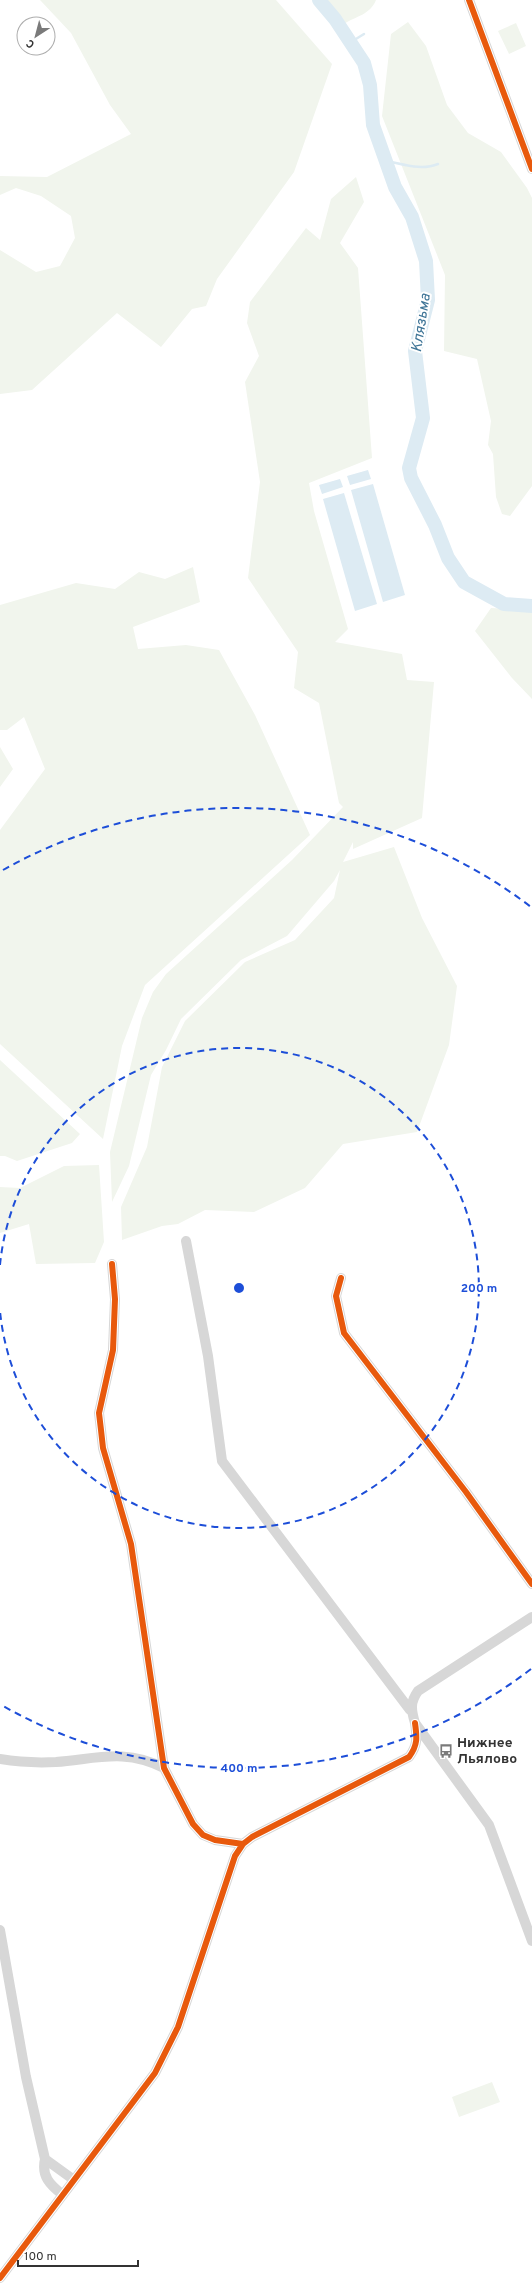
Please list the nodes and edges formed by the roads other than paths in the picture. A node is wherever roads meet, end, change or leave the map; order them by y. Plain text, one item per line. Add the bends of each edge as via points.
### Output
1 (469, 0) edge
2 (532, 169) edge
3 (186, 1241) dead end
4 (112, 1264) dead end
5 (341, 1278) dead end
6 (532, 1584) edge
7 (532, 1617) edge
8 (410, 1710) junction
9 (414, 1723) junction
10 (0, 1759) edge
11 (164, 1768) junction
12 (243, 1844) junction
13 (0, 1930) edge
14 (532, 1941) edge
15 (45, 2159) junction
16 (74, 2180) junction
17 (63, 2195) junction
18 (0, 2278) edge

1 - 2 street
3 - 8 street via 208,1356 222,1461
4 - 11 street via 115,1298 113,1350 99,1413 103,1448 132,1544
5 - 6 street via 336,1296 344,1333 466,1492
7 - 8 street via 418,1691
8 - 9 street
9 - 12 street via 416,1749 410,1757 288,1818
9 - 14 street via 489,1825
10 - 11 street via 54,1762 117,1755 138,1758
11 - 12 street via 193,1824 203,1834 215,1840
12 - 16 street via 235,1856 178,2027 155,2073
13 - 15 street via 26,2077
15 - 16 street
15 - 17 street via 43,2165 47,2181
16 - 17 street
17 - 18 street

